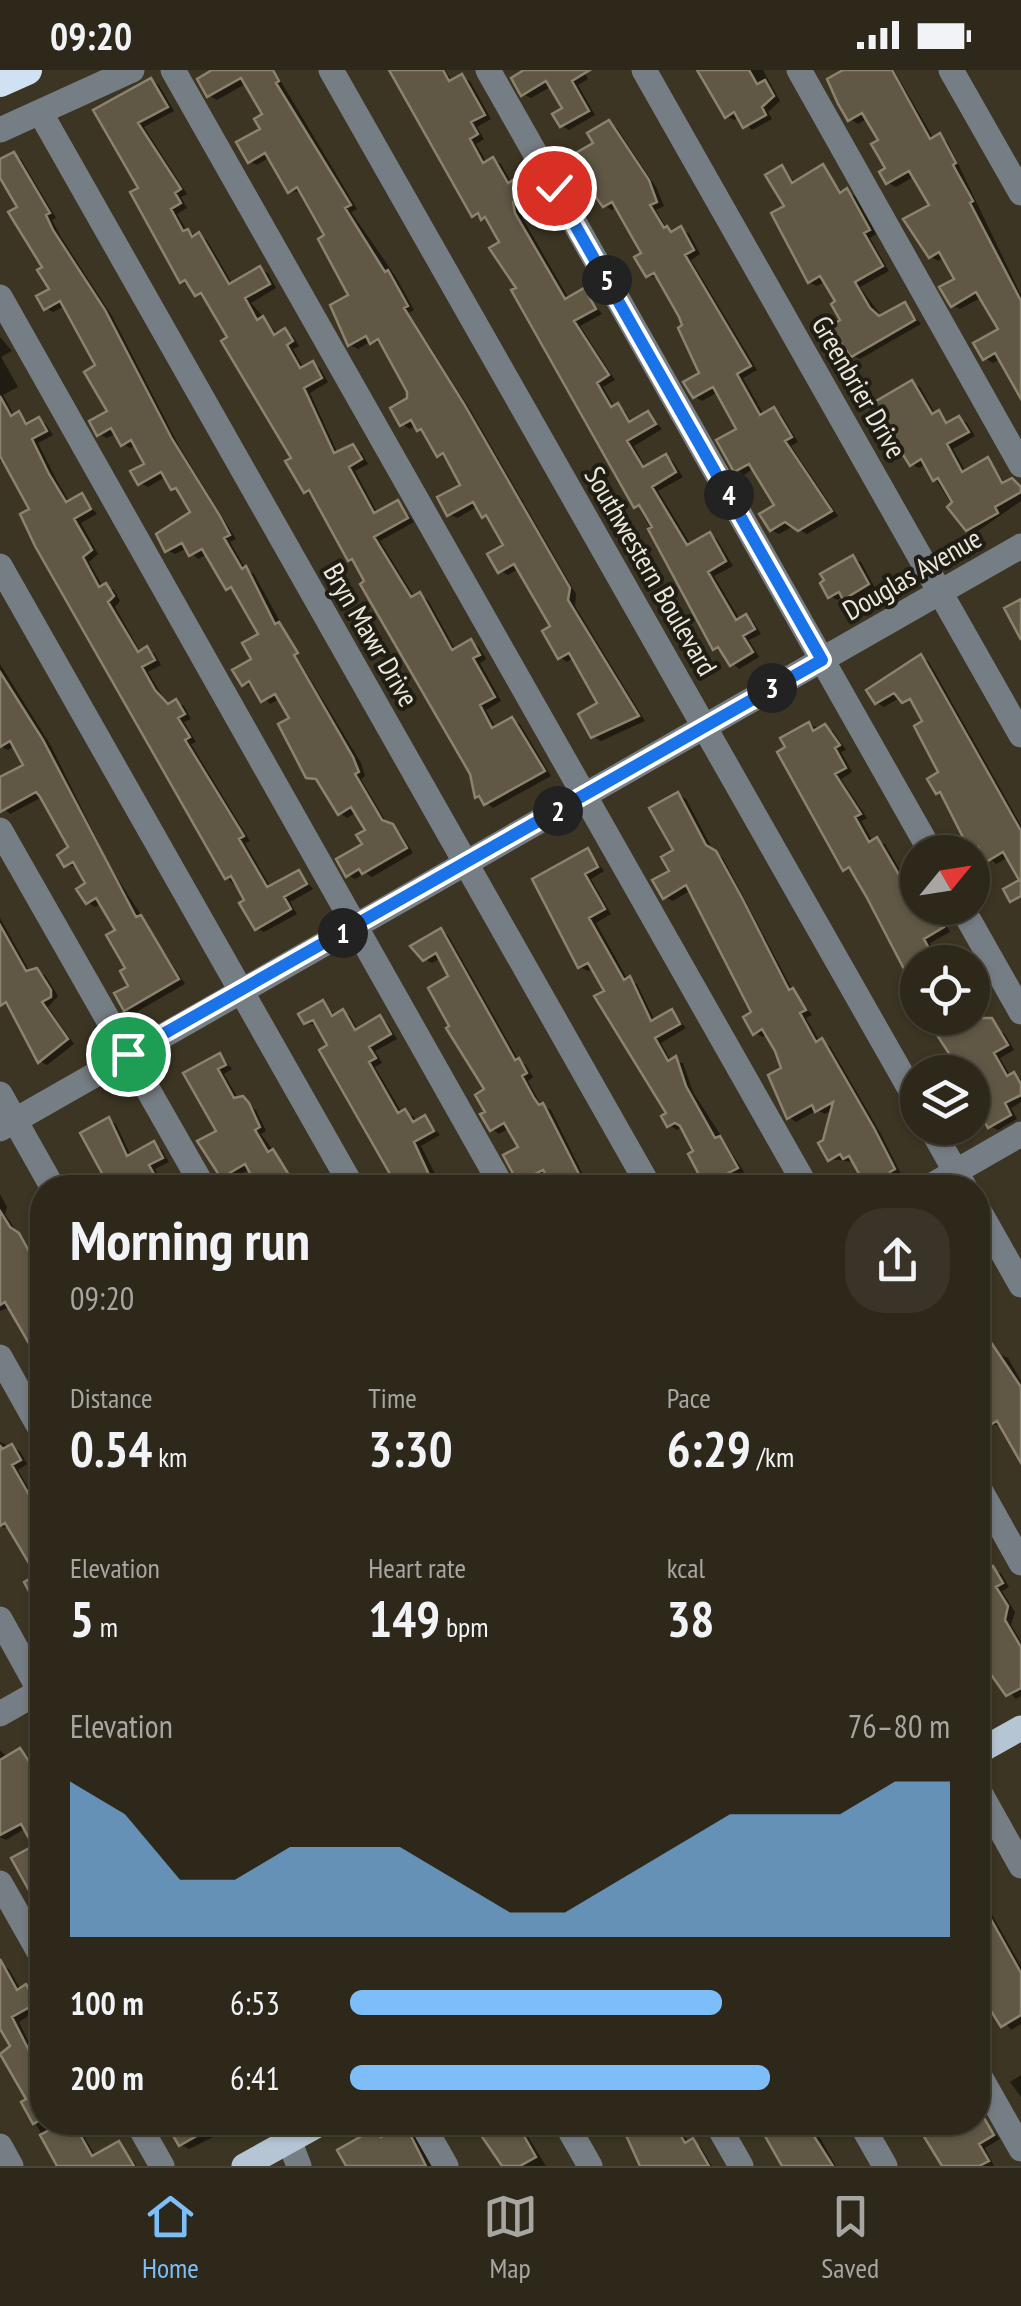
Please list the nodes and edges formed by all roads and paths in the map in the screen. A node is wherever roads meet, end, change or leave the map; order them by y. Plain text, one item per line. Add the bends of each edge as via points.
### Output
1 (27, 70) edge
2 (132, 70) edge
3 (173, 70) edge
4 (330, 70) edge
5 (488, 70) edge
6 (644, 70) edge
7 (799, 70) edge
8 (951, 70) edge
9 (0, 82) edge
10 (40, 112) junction
11 (0, 130) edge
12 (1021, 193) edge
13 (0, 297) edge
14 (1021, 465) edge
15 (1021, 546) edge
16 (0, 566) edge
17 (940, 592) junction
18 (822, 660) junction
19 (705, 727) junction
20 (1021, 735) edge
21 (584, 796) junction
22 (0, 830) edge
23 (921, 835) edge
24 (466, 863) junction
25 (972, 925) edge
26 (355, 926) junction
27 (241, 990) junction
28 (1021, 1012) edge
29 (128, 1054) junction
30 (900, 1071) edge
31 (0, 1094) edge
32 (8, 1125) edge
33 (1021, 1134) edge
34 (942, 1145) edge
35 (44, 1175) edge
36 (197, 1175) edge
37 (346, 1175) edge
38 (496, 1175) edge
39 (643, 1175) edge
40 (800, 1175) edge
41 (959, 1175) edge
42 (966, 1175) edge
43 (990, 1230) edge
44 (1021, 1286) edge
45 (0, 1357) edge
46 (30, 1411) edge
47 (990, 1507) edge
48 (1021, 1563) edge
49 (0, 1620) edge
50 (30, 1671) edge
51 (30, 1698) edge
52 (0, 1714) edge
53 (1021, 1728) edge
54 (990, 1745) edge
55 (990, 1810) edge
56 (1021, 1866) edge
57 (0, 1883) edge
58 (30, 1936) edge
59 (990, 2095) edge
60 (144, 2135) edge
61 (282, 2135) edge
62 (288, 2135) edge
63 (428, 2135) edge
64 (573, 2135) edge
65 (723, 2135) edge
66 (867, 2135) edge
67 (0, 2146) edge
68 (1021, 2149) edge
69 (12, 2166) edge
70 (162, 2166) edge
71 (244, 2166) edge
72 (299, 2166) edge
73 (446, 2166) edge
74 (590, 2166) edge
75 (741, 2166) edge
76 (885, 2166) edge

1 - 9 highway
2 - 10 street
3 - 21 street
4 - 19 street, Southwestern Boulevard
5 - 18 street
6 - 17 street, Greenbrier Drive
7 - 14 street
8 - 12 street
10 - 11 street
10 - 24 street, Bryn Mawr Drive
13 - 26 street
15 - 17 street, Douglas Avenue
16 - 27 street
17 - 18 street, Douglas Avenue
17 - 20 street, Greenbrier Drive
18 - 19 street, Douglas Avenue
18 - 23 street
19 - 21 street, Douglas Avenue
19 - 30 street, Southwestern Boulevard
21 - 24 street, Douglas Avenue
21 - 40 street
22 - 29 street
24 - 26 street, Douglas Avenue
24 - 39 street, Bryn Mawr Drive
25 - 28 street
26 - 27 street, Douglas Avenue
26 - 38 street
27 - 29 street, Douglas Avenue
27 - 37 street
29 - 32 street, Douglas Avenue
29 - 36 street
31 - 32 street
32 - 35 street
33 - 42 street
34 - 41 street
43 - 44 street
45 - 46 street
47 - 48 street
49 - 50 street
51 - 52 street
53 - 54 main road
55 - 56 street
57 - 58 street
59 - 68 street
60 - 70 street
61 - 71 main road
62 - 72 street
63 - 73 street
64 - 74 street
65 - 75 street
66 - 76 street
67 - 69 street

